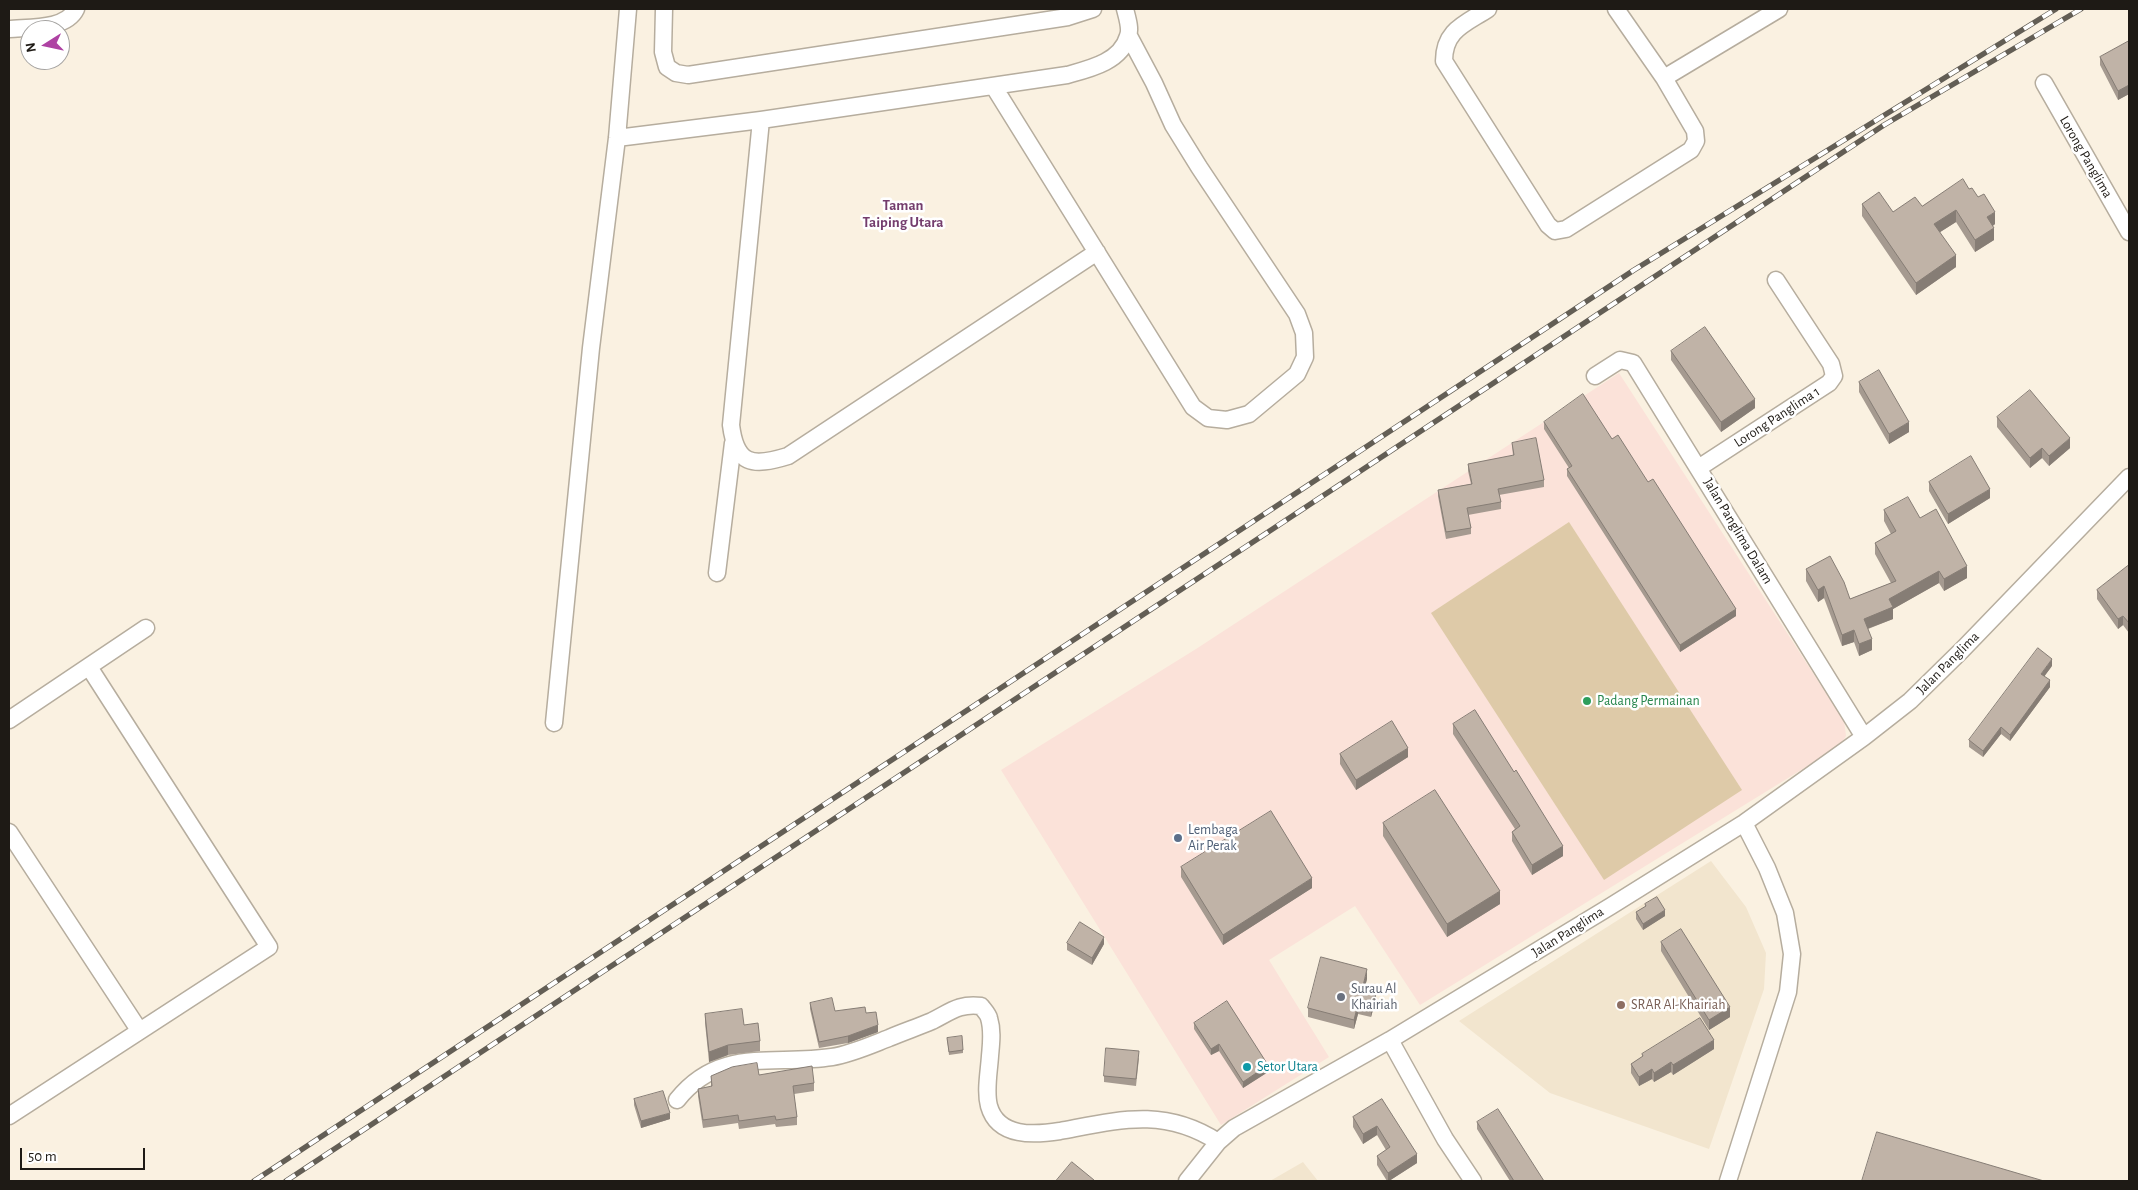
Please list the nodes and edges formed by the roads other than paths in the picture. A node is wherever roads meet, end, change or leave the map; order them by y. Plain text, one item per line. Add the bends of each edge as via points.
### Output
1 (76, 9) edge
2 (628, 9) edge
3 (664, 9) edge
4 (1093, 9) edge
5 (1125, 9) edge
6 (1488, 9) edge
7 (1616, 9) edge
8 (1779, 9) edge
9 (9, 29) edge
10 (1129, 36) junction
11 (1664, 78) junction
12 (2044, 82) dead end
13 (994, 87) junction
14 (761, 120) junction
15 (617, 138) junction
16 (2129, 232) edge
17 (1097, 252) junction
18 (1776, 280) dead end
19 (1595, 376) dead end
20 (733, 443) junction
21 (1700, 467) junction
22 (2129, 477) edge
23 (717, 574) dead end
24 (146, 628) dead end
25 (89, 667) junction
26 (9, 720) edge
27 (554, 723) dead end
28 (1864, 737) junction
29 (1744, 823) junction
30 (9, 832) edge
31 (139, 1030) junction
32 (1390, 1040) junction
33 (677, 1100) dead end
34 (9, 1116) edge
35 (1218, 1142) junction
36 (1187, 1181) edge
37 (1473, 1181) edge
38 (1728, 1181) edge

1 - 9 street via 64,20 51,25
2 - 15 street
3 - 4 street via 663,52 667,67 688,75 1068,17
5 - 10 street
6 - 11 street via 1452,33 1444,47 1444,61 1548,225 1555,231 1566,229 1691,150 1696,141 1695,131
7 - 11 street
8 - 11 street
10 - 13 street via 1120,52 1089,69
10 - 17 street via 1173,125 1297,314 1304,333 1305,357 1298,374 1249,414 1227,420 1208,418 1193,407
12 - 16 street, Lorong Panglima
13 - 14 street
13 - 17 street
14 - 15 street
14 - 20 street via 731,425
15 - 27 street via 591,348
17 - 20 street via 788,456 755,462 742,457
18 - 21 street, Lorong Panglima 1 via 1831,364 1834,376 1829,383
19 - 21 street, Jalan Panglima Dalam via 1620,360 1634,363
20 - 23 street
21 - 28 street, Jalan Panglima Dalam
22 - 28 street, Jalan Panglima via 1962,650 1910,701
24 - 25 street
25 - 26 street
25 - 31 street via 269,947
28 - 29 street, Jalan Panglima
29 - 32 street, Jalan Panglima
29 - 38 street via 1785,913 1792,954 1788,992
30 - 31 street
31 - 34 street
32 - 35 street, Jalan Panglima via 1234,1128
32 - 37 street via 1444,1139
33 - 35 street via 686,1089 719,1067 744,1062 833,1057 889,1038 969,1004 981,1006 989,1016 992,1028 989,1106 998,1121 1011,1130 1043,1134 1120,1119 1162,1120 1182,1124
35 - 36 street, Jalan Panglima

